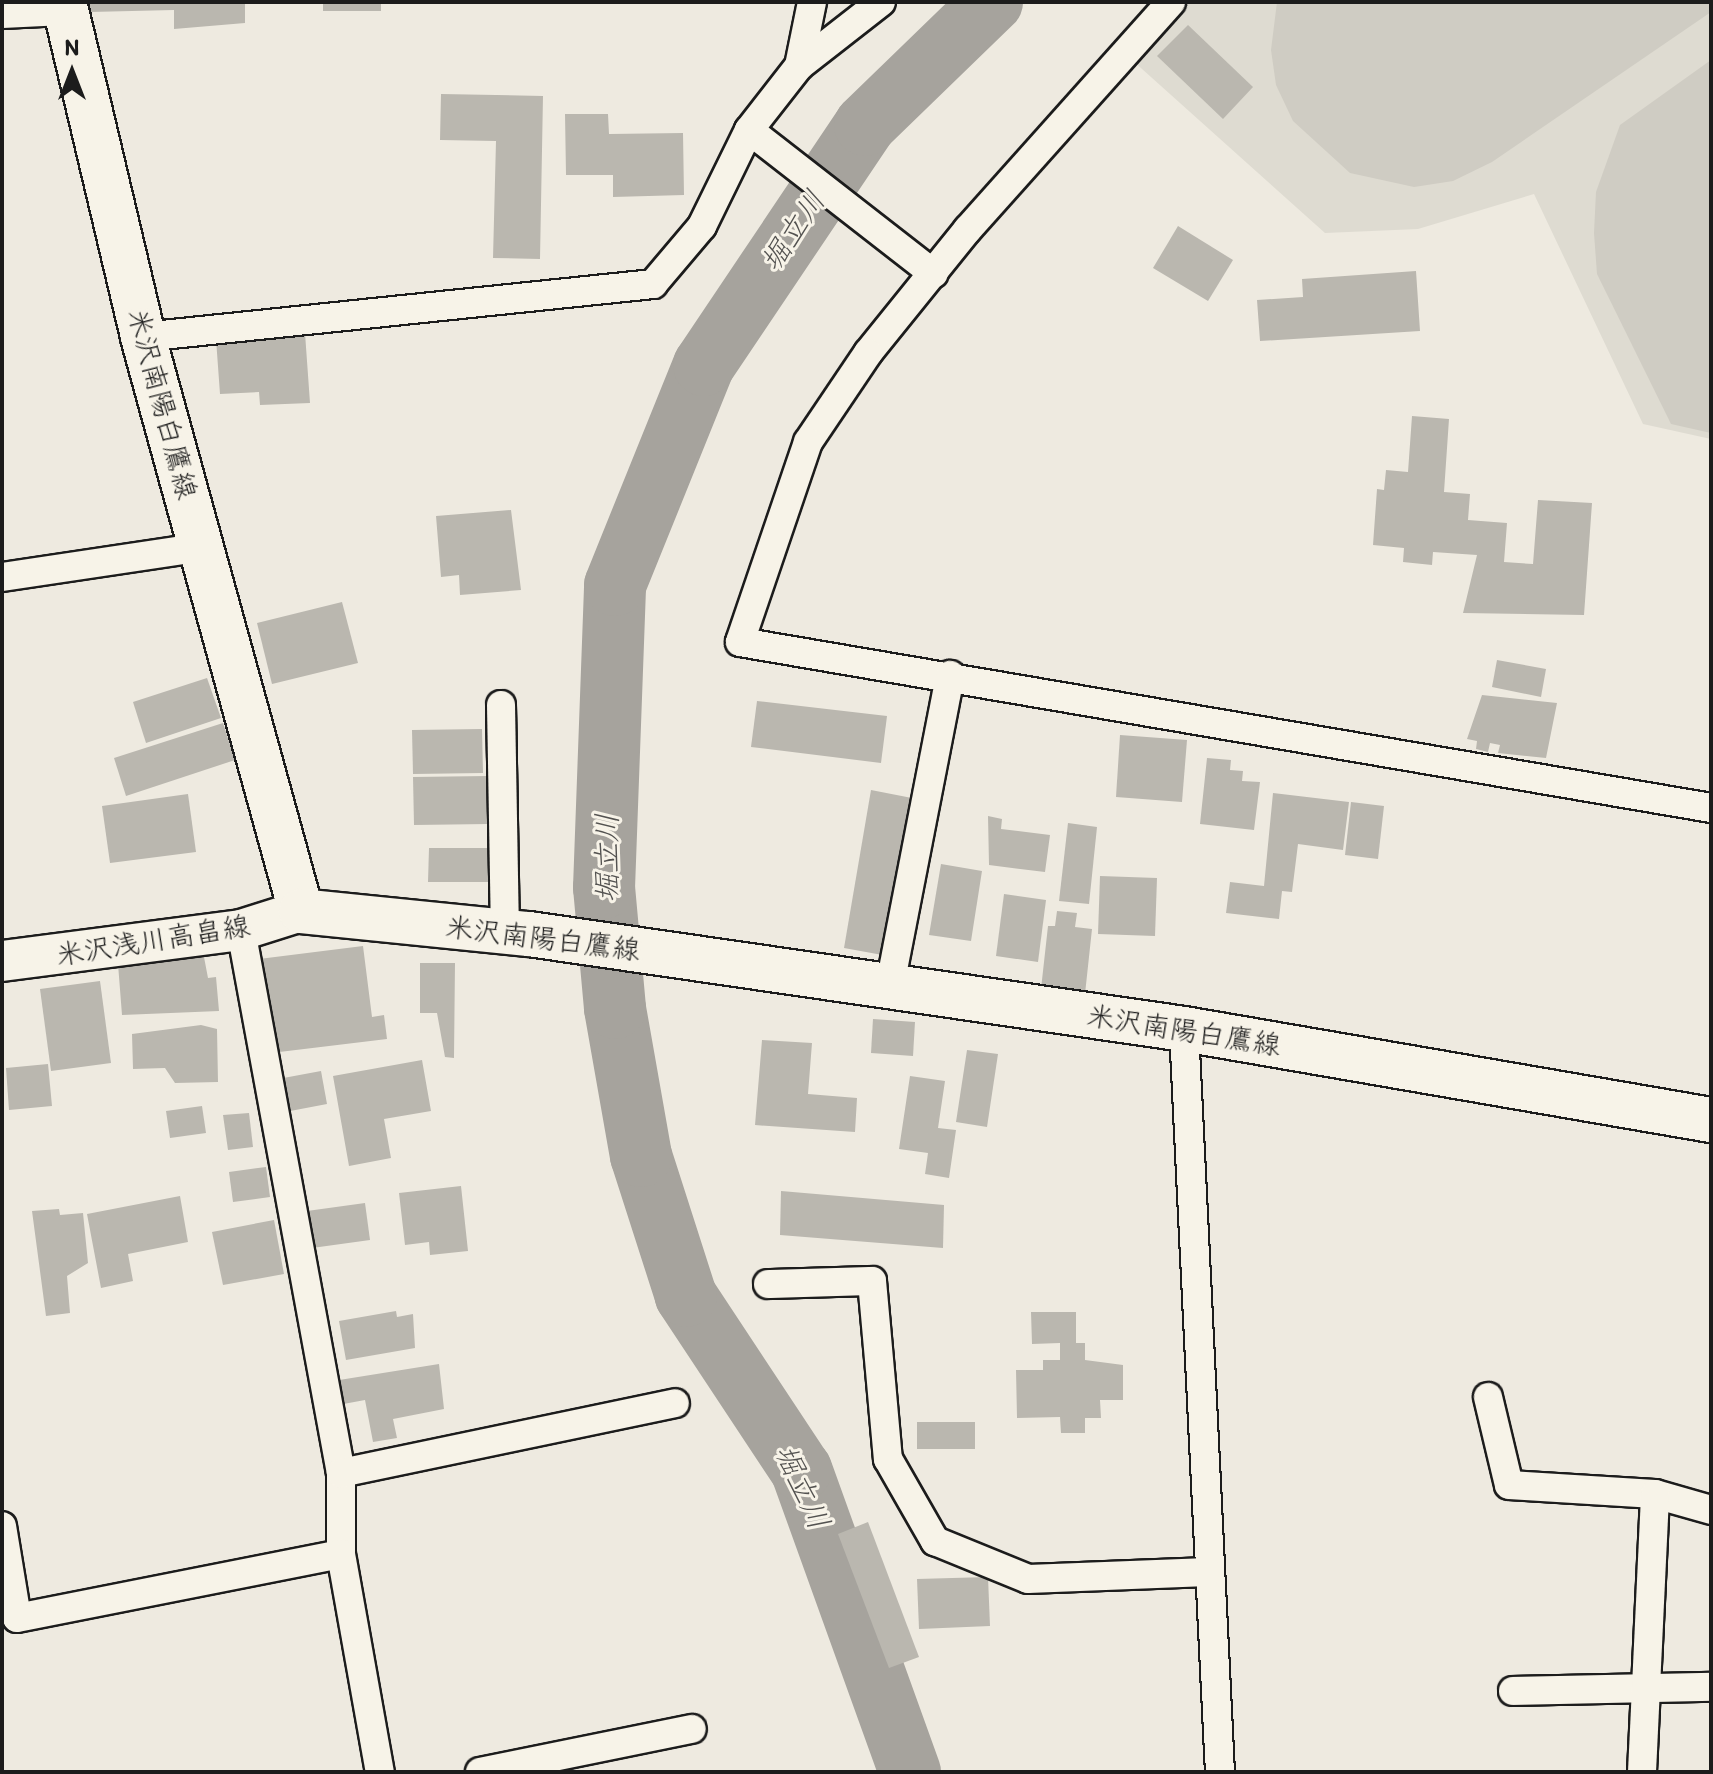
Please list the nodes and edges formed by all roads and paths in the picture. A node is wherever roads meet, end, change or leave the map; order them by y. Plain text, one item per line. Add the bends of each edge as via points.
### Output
1 (812, 2) edge
2 (881, 2) edge
3 (1171, 2) edge
4 (64, 7) edge
5 (2, 14) edge
6 (799, 66) junction
7 (756, 135) junction
8 (934, 274) junction
9 (143, 337) junction
10 (202, 547) junction
11 (2, 577) edge
12 (950, 675) junction
13 (501, 705) dead end
14 (1711, 808) edge
15 (301, 911) junction
16 (241, 930) junction
17 (517, 933) junction
18 (2, 961) edge
19 (890, 985) junction
20 (1184, 1029) junction
21 (1711, 1120) edge
22 (768, 1284) dead end
23 (1488, 1397) dead end
24 (675, 1403) dead end
25 (341, 1473) junction
26 (1655, 1494) junction
27 (1711, 1510) edge
28 (2, 1526) edge
29 (341, 1554) junction
30 (1208, 1572) junction
31 (1643, 1687) junction
32 (1711, 1687) edge
33 (1513, 1691) dead end
34 (692, 1729) dead end
35 (607, 1762) edge
36 (380, 1772) edge
37 (480, 1772) edge
38 (1220, 1772) edge
39 (1642, 1772) edge

1 - 6 street
2 - 6 street
3 - 8 street
4 - 5 street
4 - 9 main road, 米沢南陽白鷹線
6 - 7 street
7 - 8 street
7 - 9 street via 702,226 653,284
8 - 12 street via 808,442 740,642
9 - 10 main road, 米沢南陽白鷹線
10 - 11 street
10 - 15 main road, 米沢南陽白鷹線
12 - 14 street
12 - 19 street
13 - 17 street
15 - 16 main road, 米沢浅川高畠線
15 - 17 main road, 米沢南陽白鷹線
16 - 18 main road, 米沢浅川高畠線
16 - 25 street
17 - 19 main road, 米沢南陽白鷹線
19 - 20 main road, 米沢南陽白鷹線
20 - 21 main road, 米沢南陽白鷹線
20 - 30 street
22 - 30 street via 872,1281 888,1459 935,1541 1028,1579
23 - 26 street via 1509,1485
24 - 25 street
25 - 29 street
26 - 27 street
26 - 31 street
28 - 29 street via 17,1618
29 - 36 street
30 - 38 street
31 - 32 street
31 - 33 street
31 - 39 street
34 - 35 street
35 - 37 street

